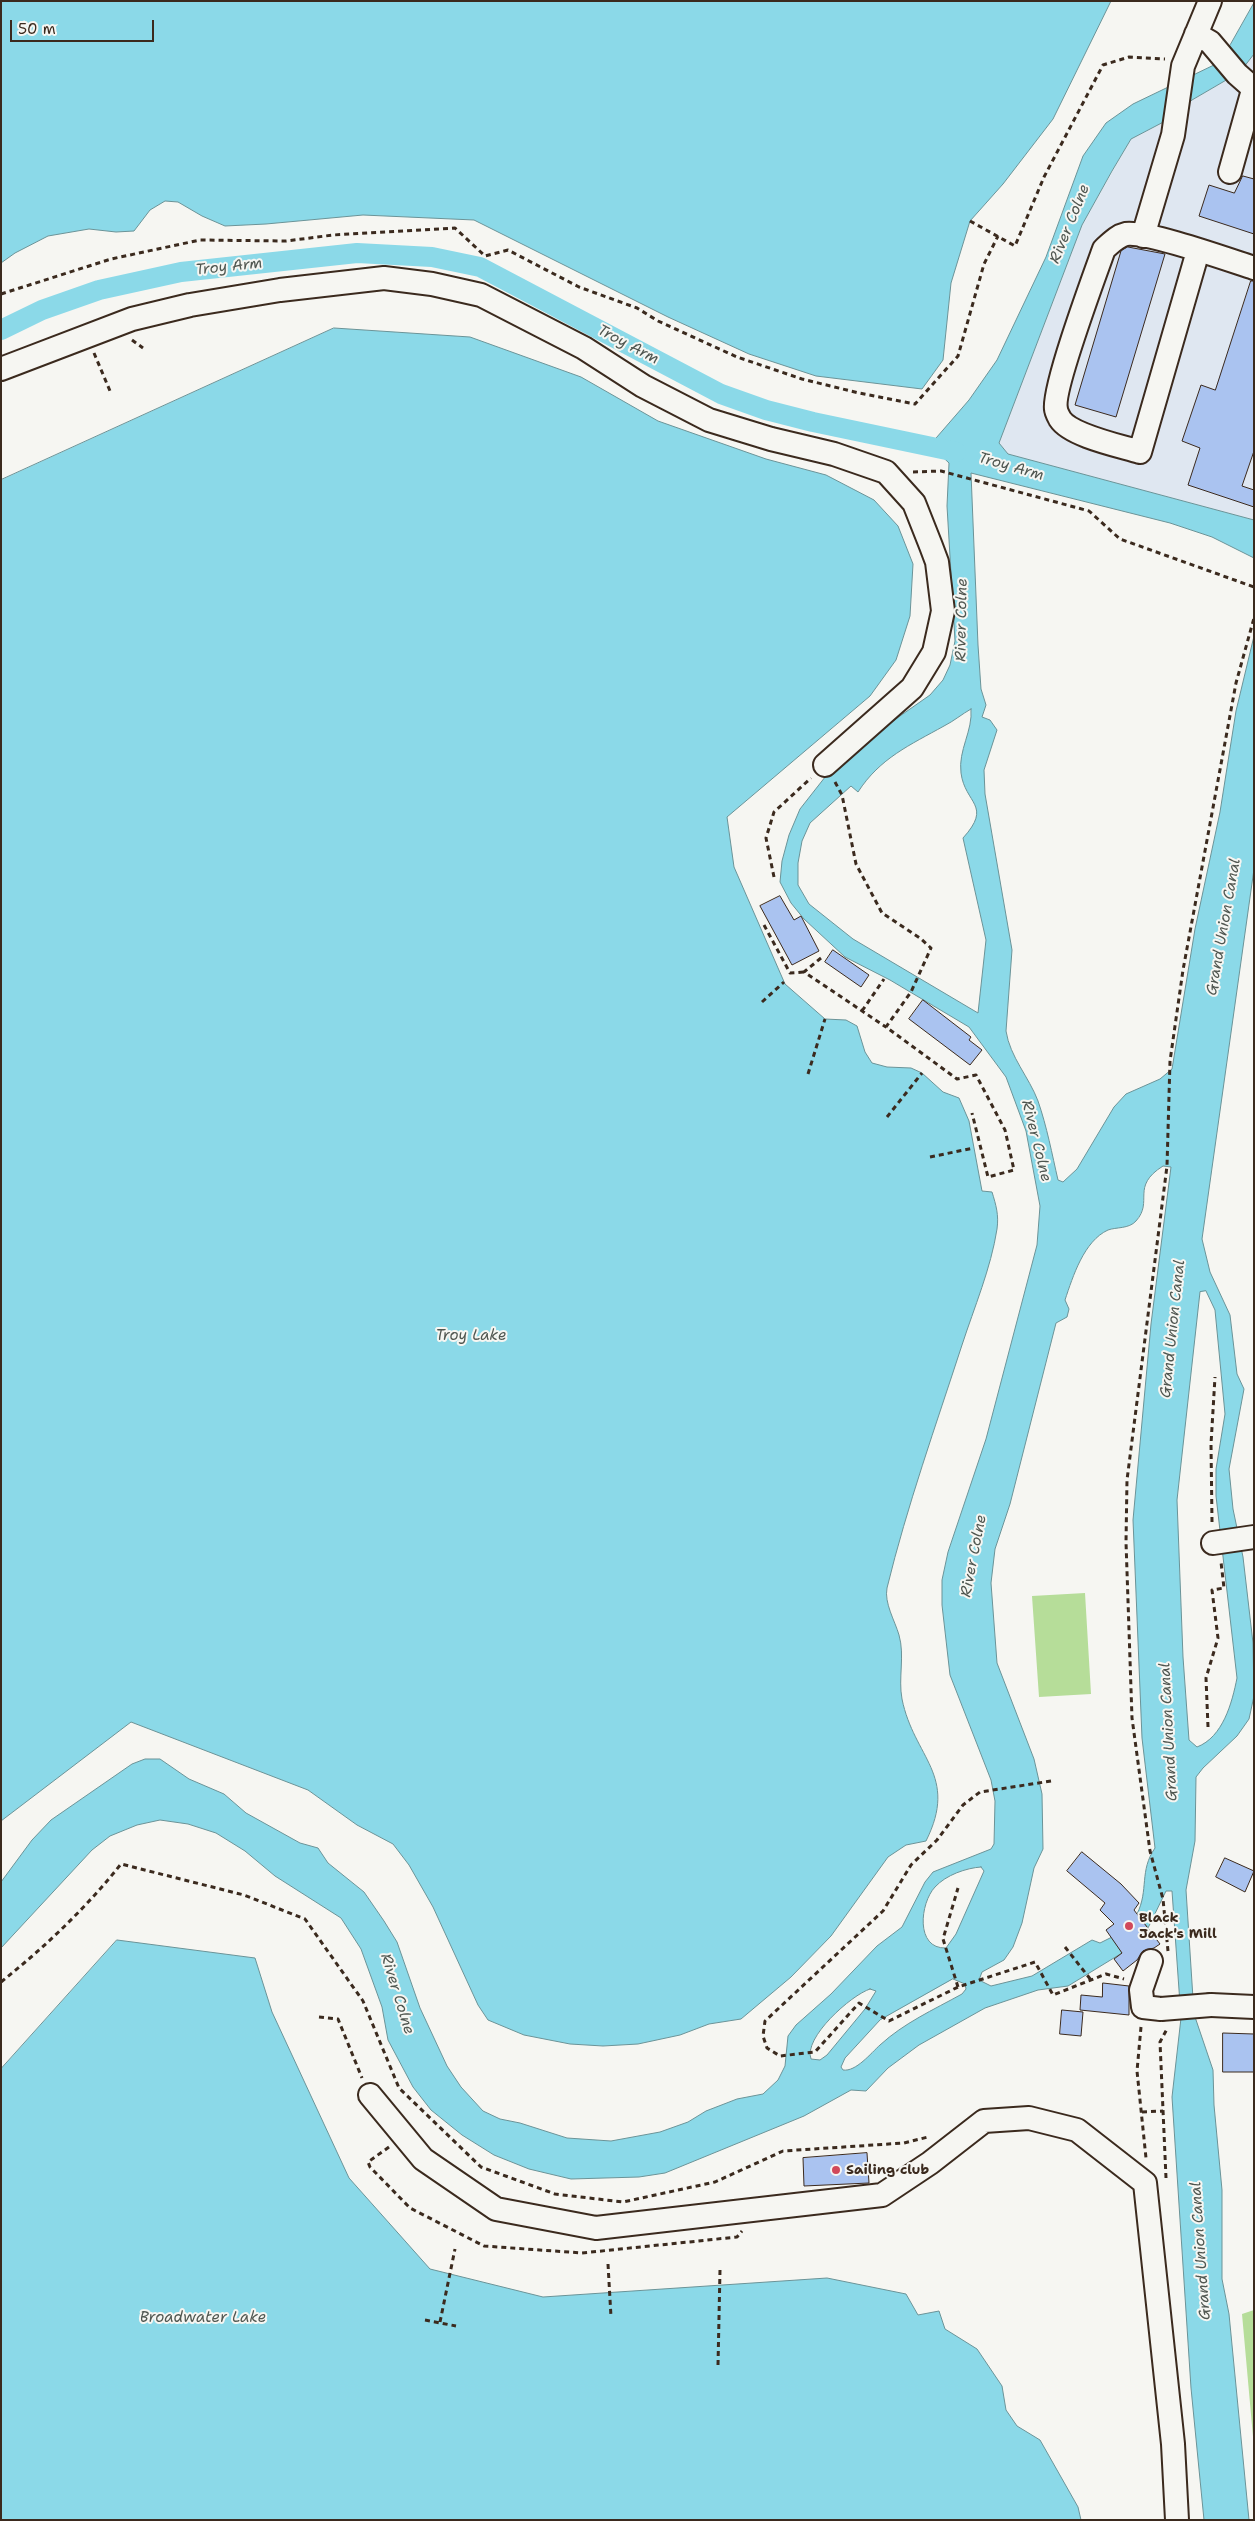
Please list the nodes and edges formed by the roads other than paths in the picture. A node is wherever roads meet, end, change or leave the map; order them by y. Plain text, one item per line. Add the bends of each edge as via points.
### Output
1 (1210, 1) edge
2 (1196, 34) junction
3 (1249, 86) edge
4 (1230, 172) dead end
5 (1143, 236) junction
6 (1198, 251) junction
7 (1254, 268) edge
8 (1, 369) edge
9 (825, 765) road end
10 (1250, 1537) edge
11 (1218, 1542) road end
12 (1160, 1958) road end
13 (1254, 2007) edge
14 (370, 2095) road end
15 (1177, 2520) edge

1 - 2 street
2 - 3 street via 1210,42
2 - 5 street via 1184,63 1173,135
3 - 4 street
5 - 6 street
5 - 6 street via 1127,234 1115,238 1104,249 1055,408 1061,421 1072,430 1140,452
6 - 7 street
8 - 9 street via 132,319 190,305 384,278 481,295 584,348 643,386 709,420 834,454 886,472 914,503 937,562 943,611 934,652 912,688
10 - 11 street
12 - 13 street, bridge via 1149,2000
14 - 15 street via 423,2160 496,2209 596,2228 882,2195 984,2121 1029,2118 1077,2130 1156,2183

